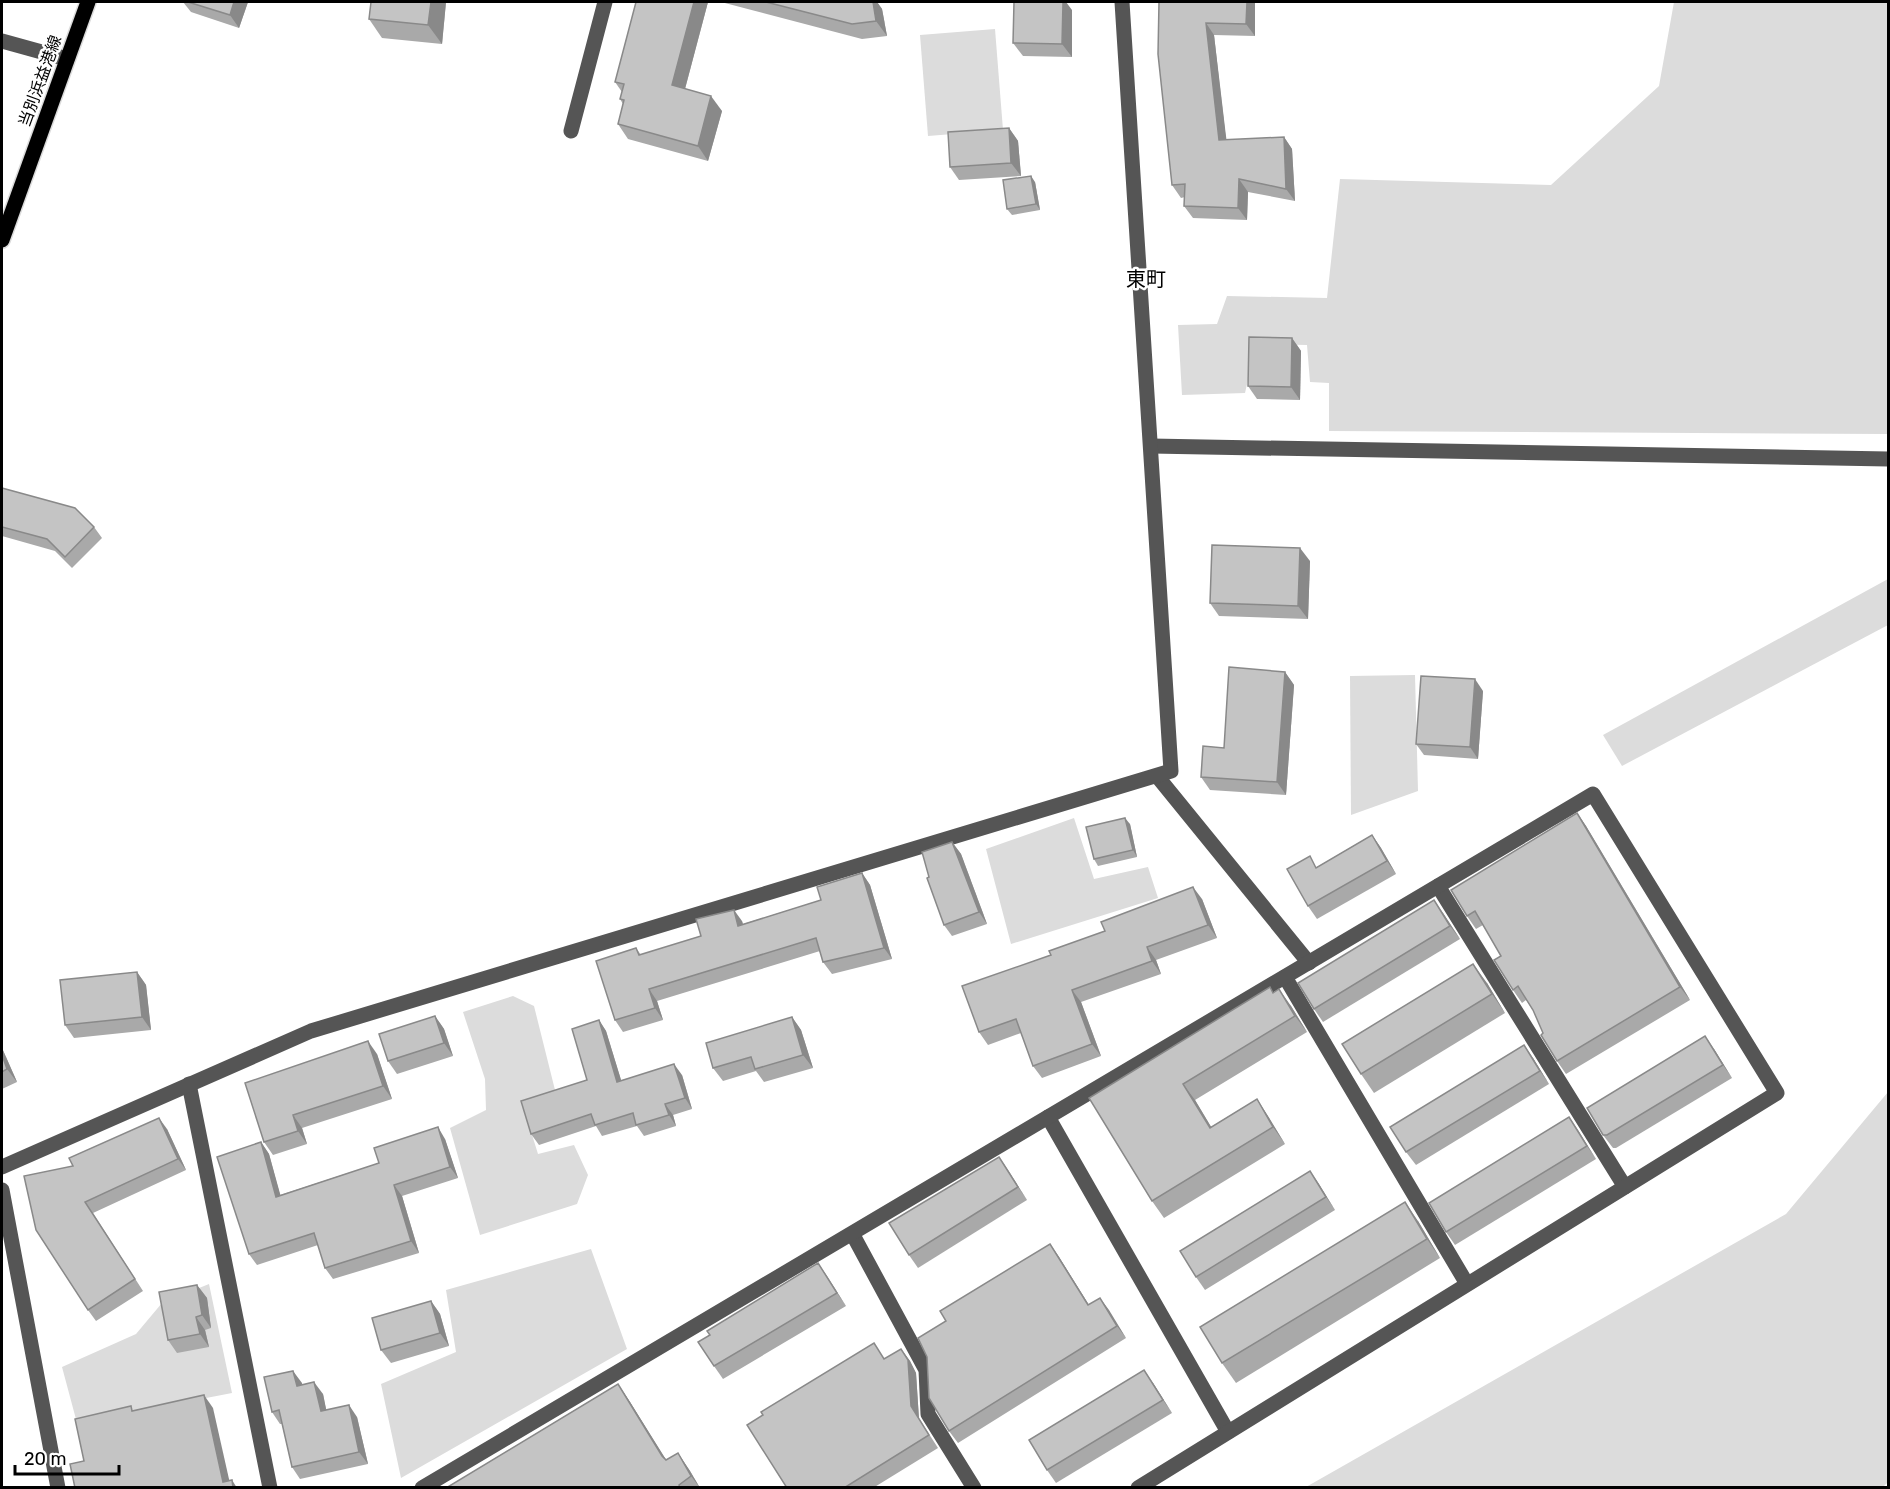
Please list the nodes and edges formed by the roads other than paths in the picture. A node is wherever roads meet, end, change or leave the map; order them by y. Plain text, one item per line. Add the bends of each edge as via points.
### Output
1 (88, 2) edge
2 (605, 2) edge
3 (1122, 2) edge
4 (2, 42) edge
5 (67, 59) junction
6 (572, 131) dead end
7 (2, 235) edge
8 (1151, 446) junction
9 (1888, 459) edge
10 (1157, 776) junction
11 (1438, 886) junction
12 (1309, 963) junction
13 (1285, 977) junction
14 (189, 1084) junction
15 (1048, 1117) junction
16 (2, 1167) edge
17 (1625, 1187) junction
18 (2, 1190) edge
19 (852, 1235) junction
20 (1467, 1284) junction
21 (1228, 1432) junction
22 (58, 1488) edge
23 (270, 1488) edge
24 (422, 1488) edge
25 (974, 1488) edge
26 (1138, 1488) edge

1 - 5 main road, 当別浜益港線
2 - 6 street
3 - 8 street
4 - 5 street
5 - 7 main road, 当別浜益港線
8 - 9 street
8 - 10 street via 1171,771
10 - 12 street
10 - 14 street via 311,1031
11 - 12 street
11 - 17 street
11 - 17 street via 1593,794 1777,1093
12 - 13 street
13 - 15 street
13 - 20 street
14 - 16 street
14 - 23 street
15 - 19 street
15 - 21 street
17 - 20 street
18 - 22 street
19 - 24 street
19 - 25 street via 926,1370 928,1414
20 - 21 street
21 - 26 street

